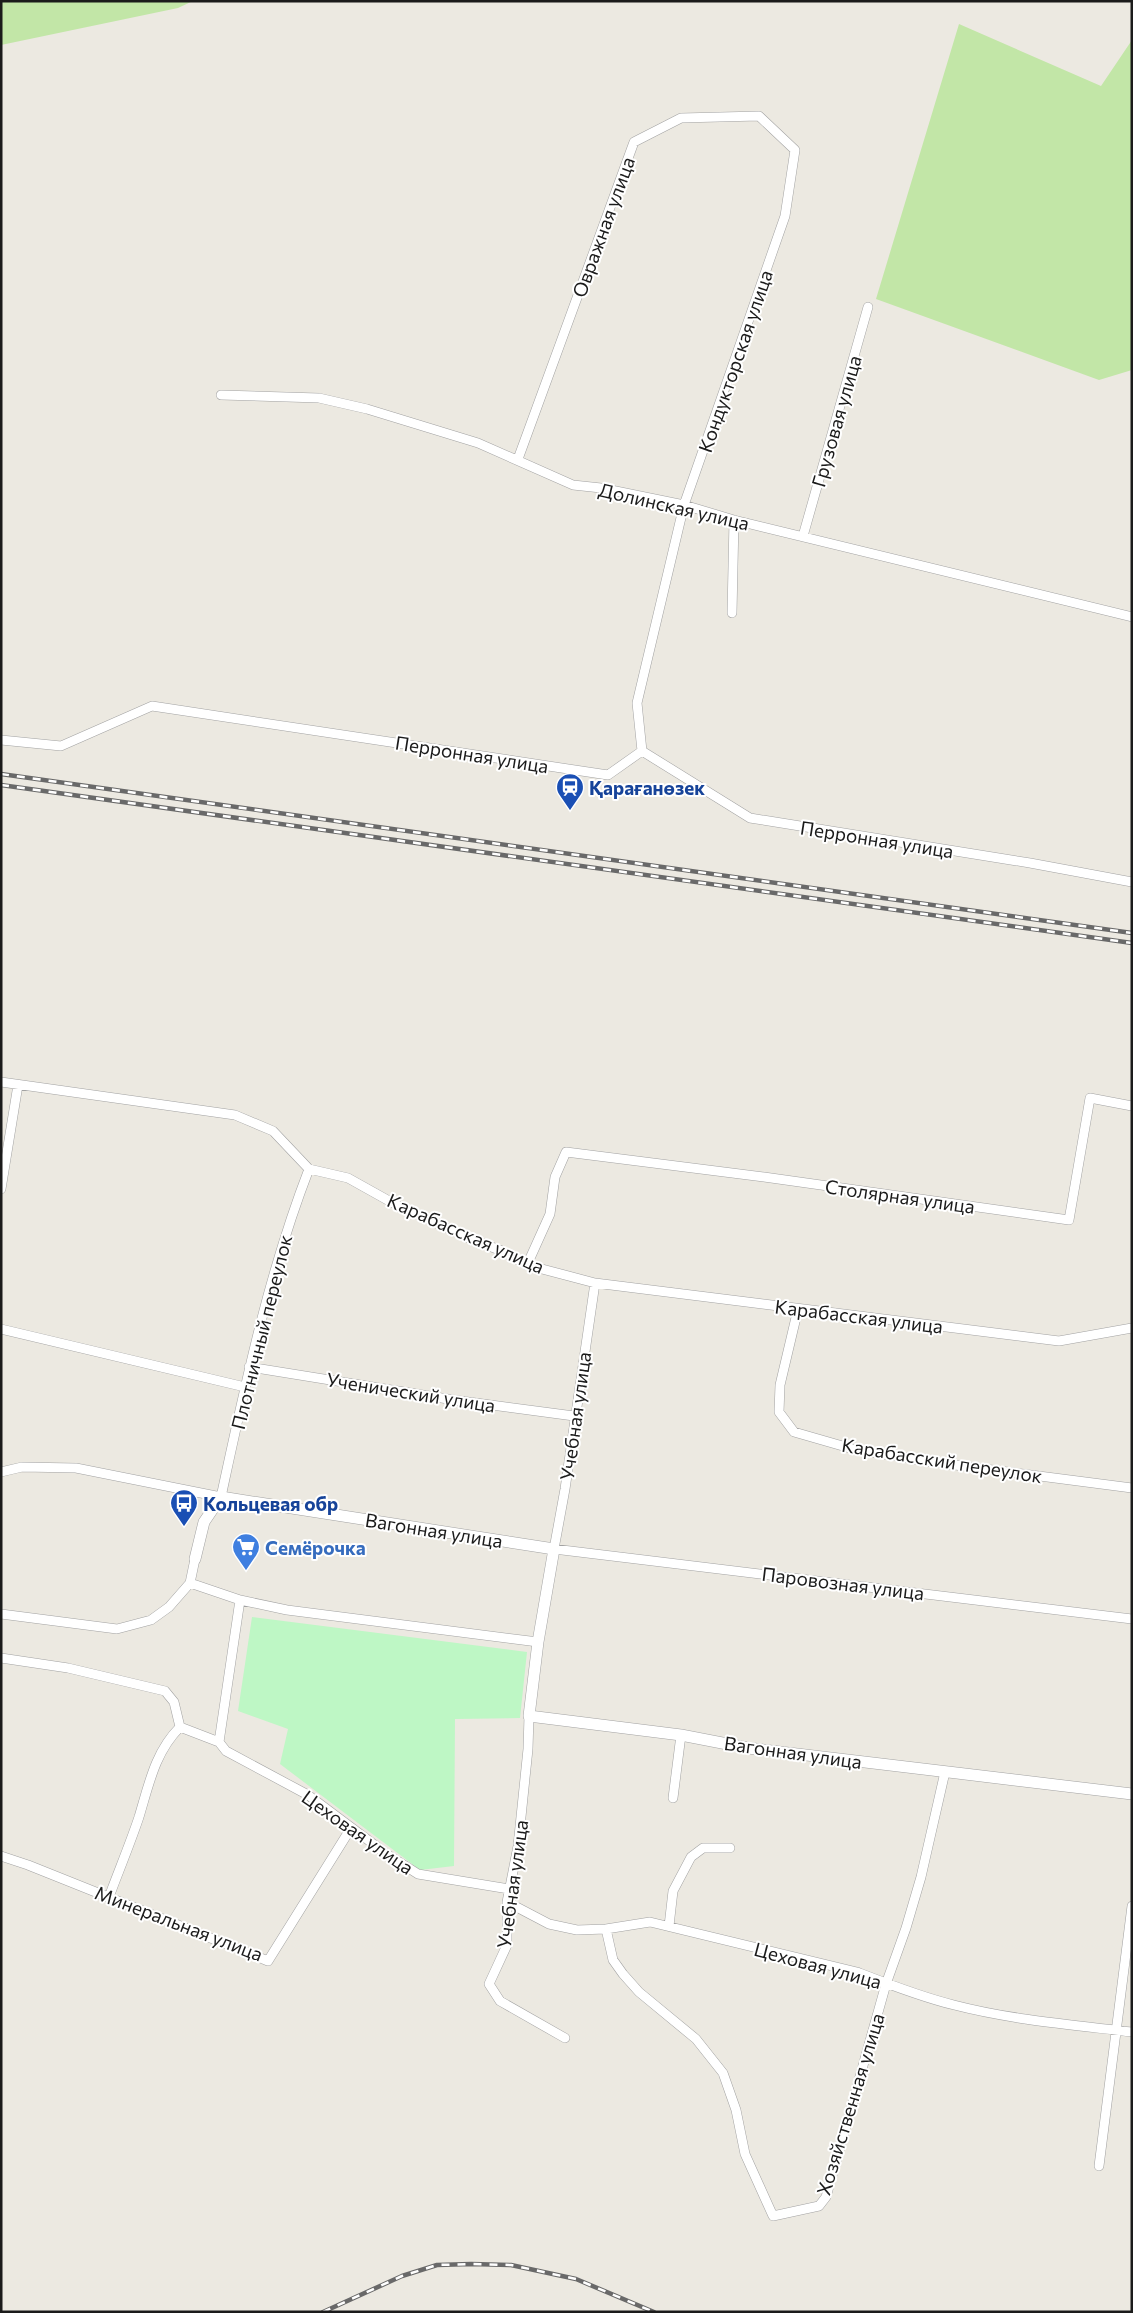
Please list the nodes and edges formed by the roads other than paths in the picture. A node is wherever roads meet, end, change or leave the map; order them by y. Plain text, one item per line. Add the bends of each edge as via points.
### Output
1 (785, 216) joint
2 (868, 307) dead end
3 (221, 395) dead end
4 (518, 459) junction
5 (684, 505) junction
6 (734, 520) junction
7 (803, 536) junction
8 (732, 613) dead end
9 (1132, 617) edge
10 (1, 740) edge
11 (642, 751) junction
12 (1132, 882) edge
13 (1, 1082) edge
14 (18, 1085) junction
15 (1132, 1106) edge
16 (308, 1168) junction
17 (1, 1189) edge
18 (527, 1265) junction
19 (595, 1283) junction
20 (798, 1309) junction
21 (1132, 1328) edge
22 (1, 1329) edge
23 (249, 1367) junction
24 (245, 1387) junction
25 (574, 1416) junction
26 (1, 1472) edge
27 (1132, 1488) edge
28 (221, 1497) junction
29 (554, 1549) junction
30 (195, 1559) joint
31 (190, 1583) junction
32 (240, 1600) junction
33 (1, 1614) edge
34 (1132, 1619) edge
35 (538, 1642) junction
36 (1, 1658) edge
37 (529, 1716) junction
38 (180, 1727) junction
39 (681, 1735) junction
40 (219, 1742) junction
41 (945, 1772) junction
42 (1132, 1794) edge
43 (673, 1798) dead end
44 (351, 1828) junction
45 (730, 1848) dead end
46 (1, 1856) edge
47 (509, 1889) junction
48 (109, 1897) junction
49 (507, 1902) junction
50 (1132, 1906) edge
51 (669, 1926) junction
52 (606, 1929) junction
53 (886, 1984) junction
54 (1116, 2030) junction
55 (1132, 2032) edge
56 (565, 2038) dead end
57 (1099, 2166) dead end

1 - 4 street, Овражная улица via 796,150 759,116 681,118 634,142
1 - 5 street, Кондукторская улица
2 - 7 street, Грузовая улица
3 - 4 street, Долинская улица via 319,398 478,443
4 - 5 street, Долинская улица via 573,485
5 - 6 street, Долинская улица
5 - 11 street, Кондукторская улица via 637,703
6 - 7 street, Долинская улица
6 - 8 street
7 - 9 street, Долинская улица
10 - 11 street, Перронная улица via 61,746 152,706 608,775
11 - 12 street, Перронная улица via 750,818
13 - 14 street
14 - 16 street via 235,1115 273,1131
14 - 17 street
15 - 18 street, Столярная улица via 1090,1098 1069,1220 764,1176 566,1152 555,1177 550,1214
16 - 18 street, Карабасская улица via 348,1178 391,1202
16 - 23 street, Плотничный переулок
18 - 19 street, Карабасская улица
19 - 20 street, Карабасская улица
19 - 25 street, Учебная улица
20 - 21 street, Карабасская улица via 1059,1341
20 - 27 street, Карабасский переулок via 780,1385 778,1412 794,1432 853,1449
22 - 24 street
23 - 24 street, Плотничный переулок
23 - 25 street, Ученический улица
24 - 28 street, Плотничный переулок
25 - 29 street, Учебная улица
26 - 28 street via 22,1467 76,1468
28 - 29 street, Вагонная улица
28 - 30 street via 204,1522
29 - 34 street, Паровозная улица
29 - 35 street
30 - 31 street
31 - 32 street
31 - 33 street via 169,1607 151,1620 117,1629
32 - 35 street via 287,1610
32 - 40 street
35 - 37 street
36 - 38 street via 68,1668 165,1691 174,1702
37 - 39 street, Вагонная улица
37 - 47 street, Учебная улица via 518,1846
38 - 40 street
38 - 48 street via 161,1751 155,1765
39 - 41 street, Вагонная улица via 748,1748
39 - 43 street
40 - 44 street, Цеховая улица via 226,1751 308,1795
41 - 42 street, Вагонная улица
41 - 53 street, Хозяйственная улица via 921,1877
44 - 47 street, Цеховая улица via 418,1874
44 - 48 street, Минеральная улица via 268,1961
45 - 51 street via 703,1848 691,1857 673,1890
46 - 48 street, Минеральная улица
47 - 49 street, Учебная улица
49 - 52 street, Цеховая улица via 549,1924 576,1930
49 - 56 street, Учебная улица via 508,1945 489,1984 500,2001
50 - 54 street
51 - 52 street, Цеховая улица via 650,1922
51 - 53 street, Цеховая улица via 857,1972
52 - 53 street, Хозяйственная улица via 613,1960 624,1974 639,1992 696,2040 723,2073 736,2110 745,2154 773,2216 819,2206 826,2197
53 - 54 street, Цеховая улица via 954,2006 1038,2022
54 - 55 street, Цеховая улица
54 - 57 street

